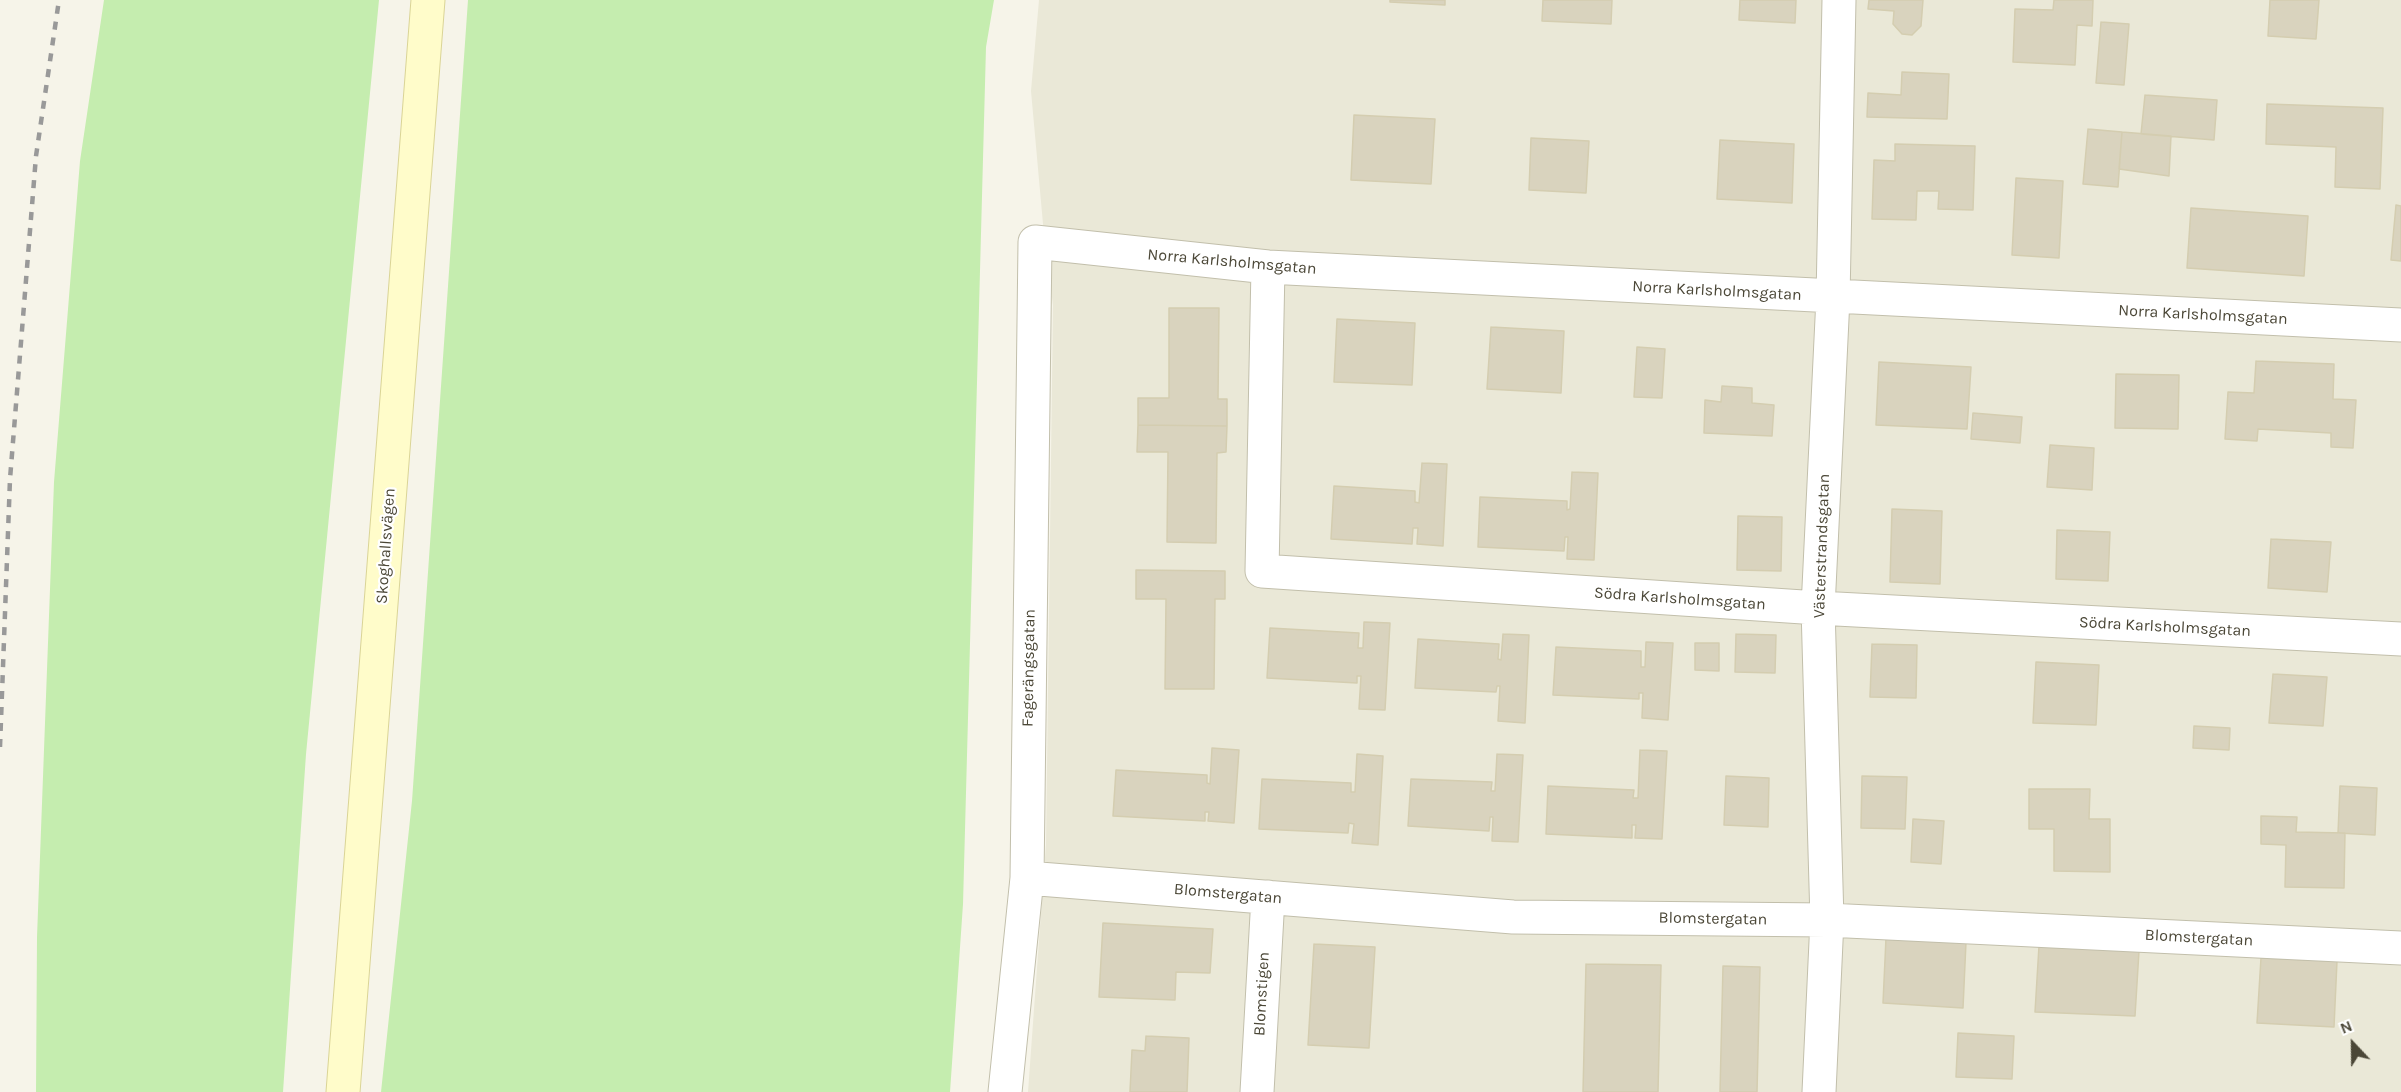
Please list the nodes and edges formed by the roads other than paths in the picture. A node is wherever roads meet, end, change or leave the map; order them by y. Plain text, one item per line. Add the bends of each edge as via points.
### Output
1 (428, 0) edge
2 (1839, 0) edge
3 (1035, 242) joint
4 (1268, 267) junction
5 (1833, 298) junction
6 (2401, 325) edge
7 (1818, 608) junction
8 (2401, 639) edge
9 (1027, 878) junction
10 (1268, 897) junction
11 (1827, 920) junction
12 (2401, 948) edge
13 (343, 1092) edge
14 (1005, 1092) edge
15 (1257, 1092) edge
16 (1819, 1092) edge

1 - 13 main road, Skoghallsvägen
2 - 5 street, Västerstrandsgatan
3 - 4 street, Norra Karlsholmsgatan
3 - 9 street, Fagerängsgatan
4 - 5 street, Norra Karlsholmsgatan
4 - 7 street, Södra Karlsholmsgatan via 1262,571
5 - 6 street, Norra Karlsholmsgatan
5 - 7 street, Västerstrandsgatan
7 - 8 street, Södra Karlsholmsgatan
7 - 11 street, Västerstrandsgatan
9 - 10 street, Blomstergatan
9 - 14 street, Fagerängsgatan
10 - 11 street, Blomstergatan via 1513,917
10 - 15 street, Blomstigen
11 - 12 street, Blomstergatan
11 - 16 street, Västerstrandsgatan

